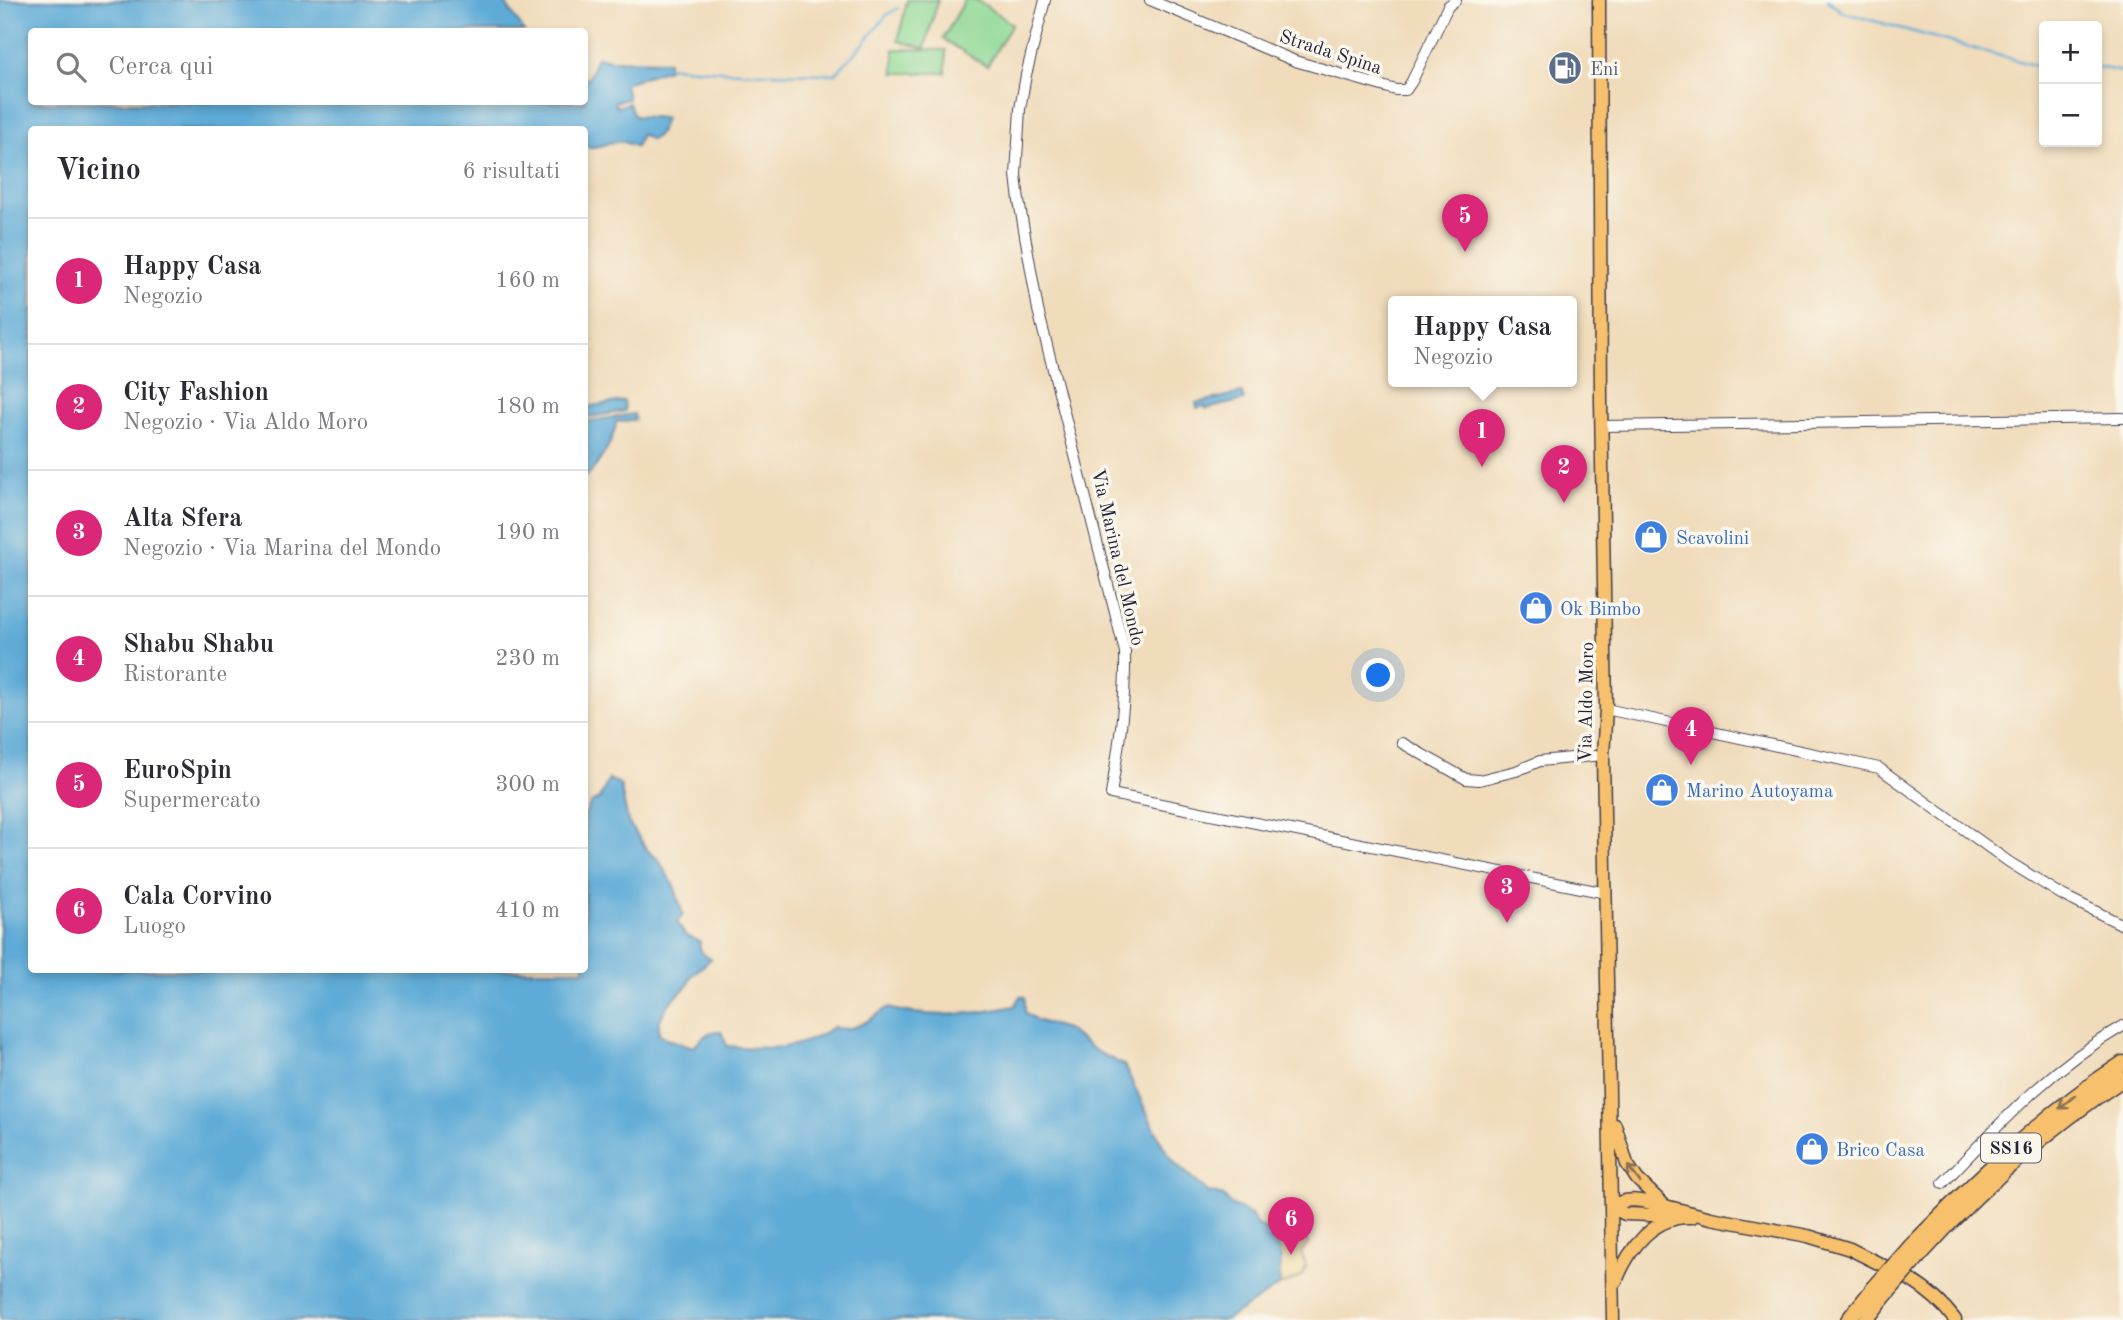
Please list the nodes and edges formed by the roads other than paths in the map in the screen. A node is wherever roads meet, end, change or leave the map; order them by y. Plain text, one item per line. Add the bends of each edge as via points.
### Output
1 (1045, 0) edge
2 (1150, 0) edge
3 (1456, 0) edge
4 (1599, 0) edge
5 (2123, 418) edge
6 (1602, 426) junction
7 (1606, 709) junction
8 (1402, 743) dead end
9 (1603, 755) junction
10 (1606, 893) junction
11 (2123, 925) edge
12 (2123, 1026) edge
13 (2123, 1063) edge
14 (2123, 1079) edge
15 (1610, 1105) junction
16 (1943, 1182) dead end
17 (1665, 1206) junction
18 (1611, 1207) junction
19 (1682, 1216) junction
20 (1712, 1218) junction
21 (1915, 1250) junction
22 (1884, 1266) dead end
23 (1909, 1279) dead end
24 (1613, 1288) junction
25 (1878, 1294) junction
26 (1614, 1320) edge
27 (1848, 1320) edge
28 (1866, 1320) edge
29 (1955, 1320) edge

1 - 10 street, Via Marina del Mondo via 1020,108 1016,175 1038,310 1125,652 1123,723 1111,794
2 - 3 street, Strada Spina via 1295,61 1396,90 1406,90 1448,6
4 - 6 main road, Via Aldo Moro
5 - 6 street
6 - 7 main road, Via Aldo Moro
7 - 9 main road, Via Aldo Moro
7 - 11 street via 1879,768 2009,862
8 - 9 street via 1466,779 1479,780 1541,761
9 - 10 main road, Via Aldo Moro
10 - 15 main road, Via Aldo Moro
12 - 16 street via 2041,1083
13 -> 21 highway, SS16 via 2083,1089 2009,1150
14 - 21 highway, SS16 via 2093,1099
17 -> 15 main road via 1627,1164
15 - 18 main road, Via Aldo Moro
17 - 18 main road via 1631,1199
17 - 20 main road
18 - 19 main road via 1625,1214
18 - 24 main road, Via Aldo Moro
19 - 20 main road
19 - 24 main road via 1639,1240
20 - 22 main road via 1808,1236
21 - 25 highway, SS16, bridge
23 - 29 main road via 1928,1290
24 - 26 main road, Via Aldo Moro
25 - 27 highway, SS16
25 - 28 highway, SS16

